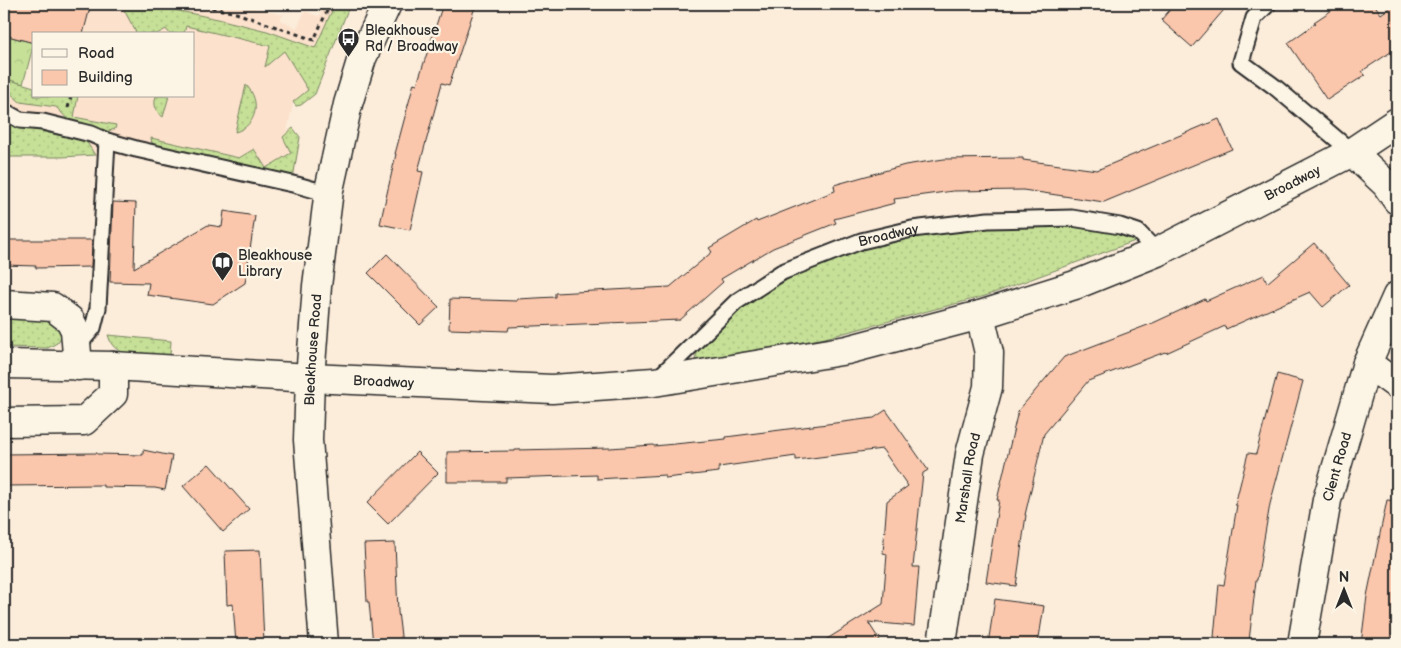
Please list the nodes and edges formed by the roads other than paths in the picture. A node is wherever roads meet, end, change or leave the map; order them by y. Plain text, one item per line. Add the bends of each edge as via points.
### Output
1 (387, 4) edge
2 (1268, 4) edge
3 (4, 112) edge
4 (1397, 122) edge
5 (107, 141) junction
6 (1352, 152) junction
7 (329, 194) junction
8 (1397, 200) edge
9 (1157, 252) junction
10 (1397, 296) edge
11 (4, 304) edge
12 (980, 315) junction
13 (78, 356) junction
14 (1367, 363) junction
15 (4, 364) edge
16 (113, 366) junction
17 (310, 378) junction
18 (654, 382) junction
19 (1397, 385) edge
20 (4, 422) edge
21 (324, 644) edge
22 (942, 644) edge
23 (1302, 644) edge

1 - 7 street, Bleakhouse Road via 359,67
2 - 6 lane via 1254,18 1241,62
3 - 5 lane via 20,120 43,122
4 - 6 street, Broadway
5 - 7 lane
5 - 13 lane via 98,308 93,328
6 - 8 street via 1386,184
6 - 9 street, Broadway
7 - 17 street, Bleakhouse Road
9 - 12 street, Broadway via 1075,286
9 - 18 lane, Broadway via 1138,232 1072,218 988,220 912,229 861,242 782,272 736,302
10 - 14 street, Clent Road
11 - 13 street via 53,307 70,320 75,330
12 - 18 street, Broadway via 847,350
12 - 22 street, Marshall Road via 989,353 988,387 970,454
13 - 15 street, Broadway
13 - 16 street, Broadway
14 - 19 street
14 - 23 street, Clent Road via 1327,500
16 - 17 street, Broadway
16 - 20 street via 113,394 84,421
17 - 18 street, Broadway via 552,389
17 - 21 street, Bleakhouse Road via 308,440

